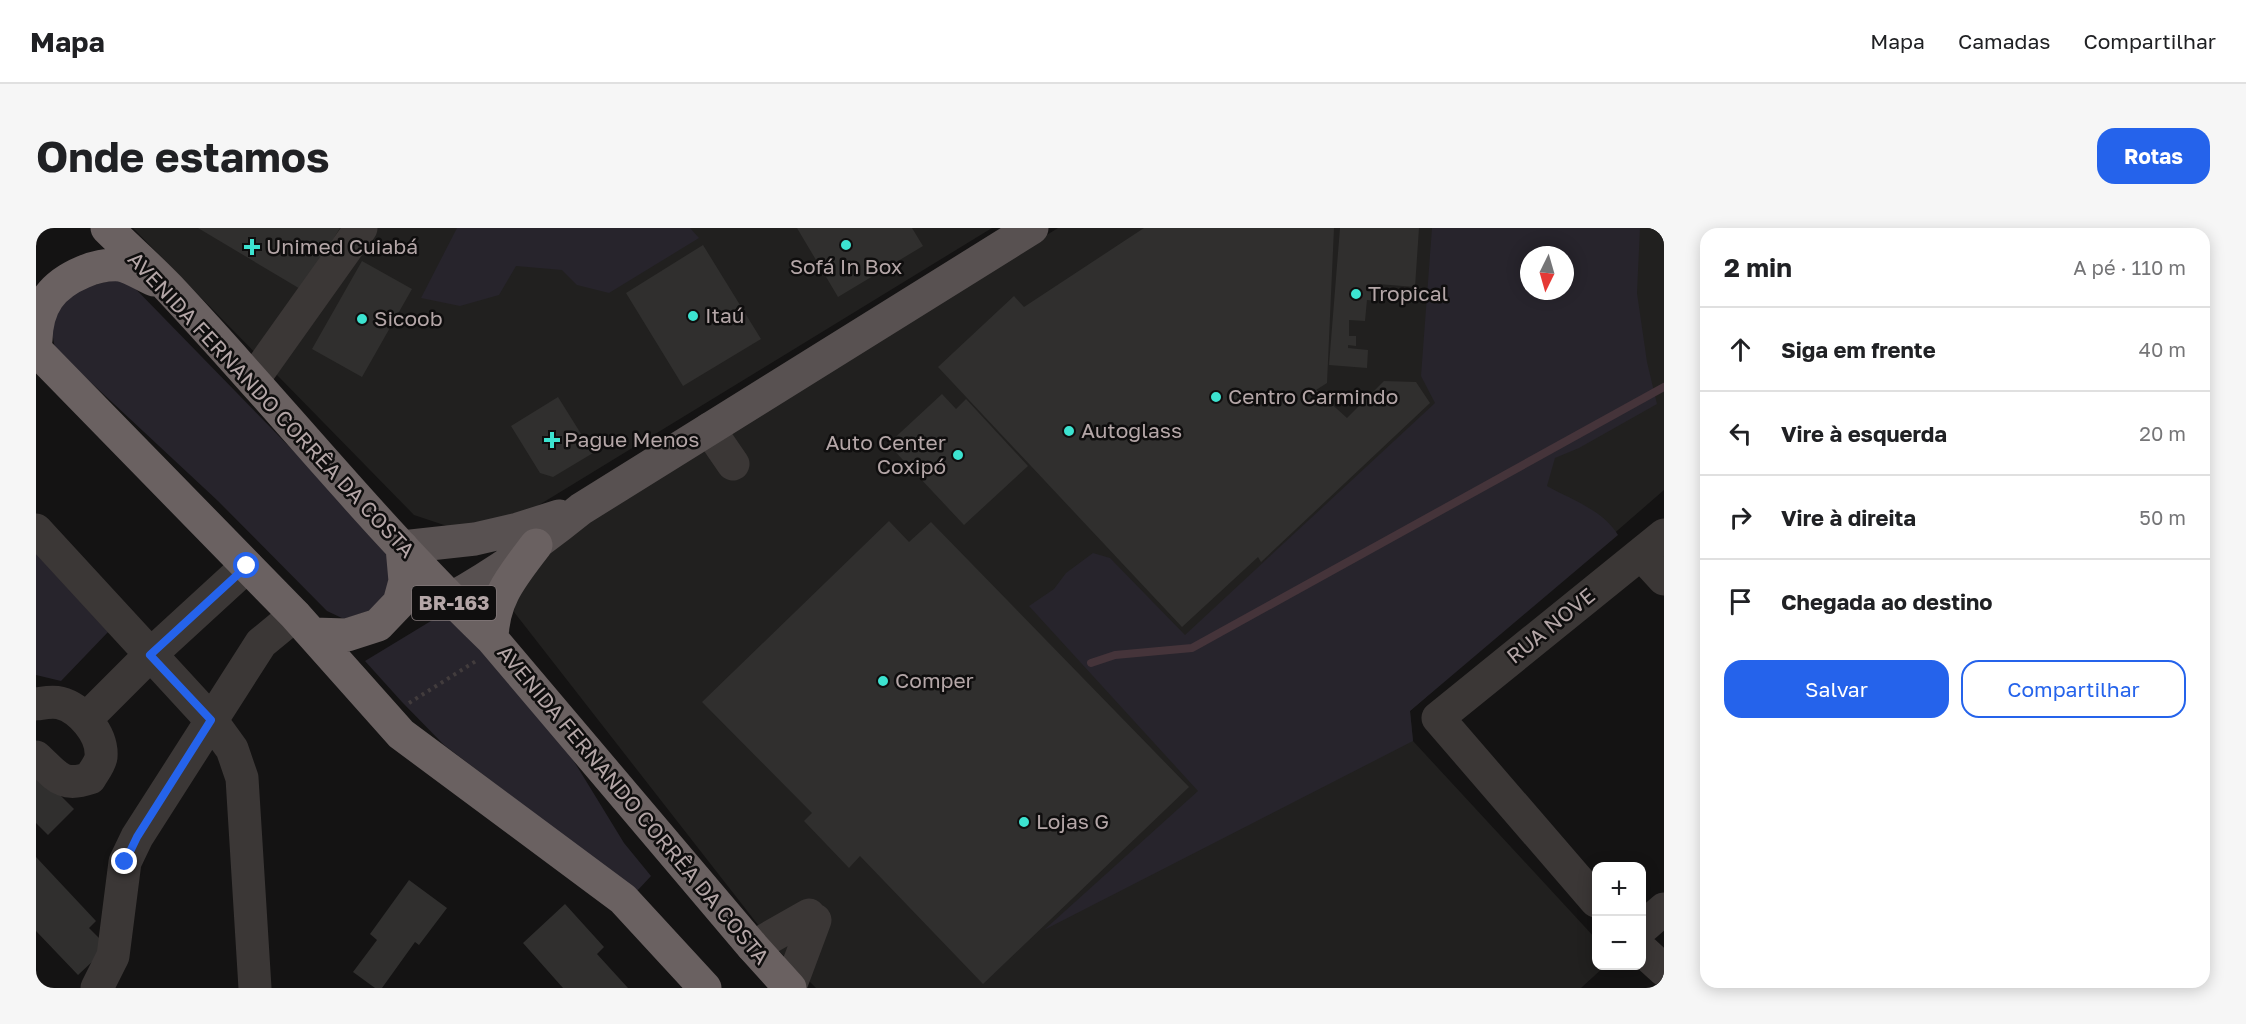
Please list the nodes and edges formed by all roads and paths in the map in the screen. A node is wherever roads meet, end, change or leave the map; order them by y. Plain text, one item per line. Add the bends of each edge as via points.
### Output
1 (107, 228) edge
2 (360, 228) edge
3 (1032, 228) edge
4 (167, 286) junction
5 (36, 340) edge
6 (36, 350) edge
7 (253, 380) junction
8 (709, 429) junction
9 (733, 464) dead end
10 (581, 508) junction
11 (36, 530) edge
12 (1652, 544) edge
13 (536, 545) junction
14 (402, 548) junction
15 (247, 566) junction
16 (1664, 579) edge
17 (450, 599) junction
18 (304, 624) junction
19 (378, 625) junction
20 (484, 649) junction
21 (150, 655) junction
22 (43, 701) edge
23 (409, 703) dead end
24 (86, 719) junction
25 (211, 720) junction
26 (36, 757) edge
27 (1592, 896) edge
28 (1664, 909) edge
29 (1646, 924) edge
30 (753, 947) junction
31 (1646, 954) edge
32 (1664, 970) edge
33 (97, 988) edge
34 (255, 988) edge
35 (705, 988) edge
36 (790, 988) edge

1 - 4 highway, AVENIDA FERNANDO CORRÊA DA COSTA / BR-163
2 - 7 street
3 - 8 main road
4 - 5 highway via 121,266 97,266 64,280 44,304 36,323
4 - 7 highway, AVENIDA FERNANDO CORRÊA DA COSTA / BR-163
6 - 15 highway
7 - 14 highway, AVENIDA FERNANDO CORRÊA DA COSTA / BR-163
8 - 9 street
8 - 10 main road
10 - 13 main road
10 - 14 main road via 518,530
11 - 21 street
12 - 16 street
12 - 27 street, RUA NOVE via 1438,718
13 - 17 main road
13 - 20 highway via 499,600
14 - 17 highway, AVENIDA FERNANDO CORRÊA DA COSTA / BR-163
14 - 19 highway via 405,581 399,603
15 - 18 highway
15 - 21 street
17 - 19 highway
17 - 20 highway, AVENIDA FERNANDO CORRÊA DA COSTA / BR-163
18 - 19 highway via 347,635
18 - 25 street via 261,643
18 - 35 highway via 402,734 623,899
20 - 23 path
20 - 30 highway, AVENIDA FERNANDO CORRÊA DA COSTA / BR-163
21 - 24 street
21 - 25 street
22 - 24 street via 70,707
24 - 26 street via 96,734 101,758 90,778 63,781
25 - 33 street via 125,862 113,956
25 - 34 street via 232,749 242,778
28 - 29 street
30 - 36 highway, AVENIDA FERNANDO CORRÊA DA COSTA / BR-163
30 - 36 street via 812,918
31 - 32 street

